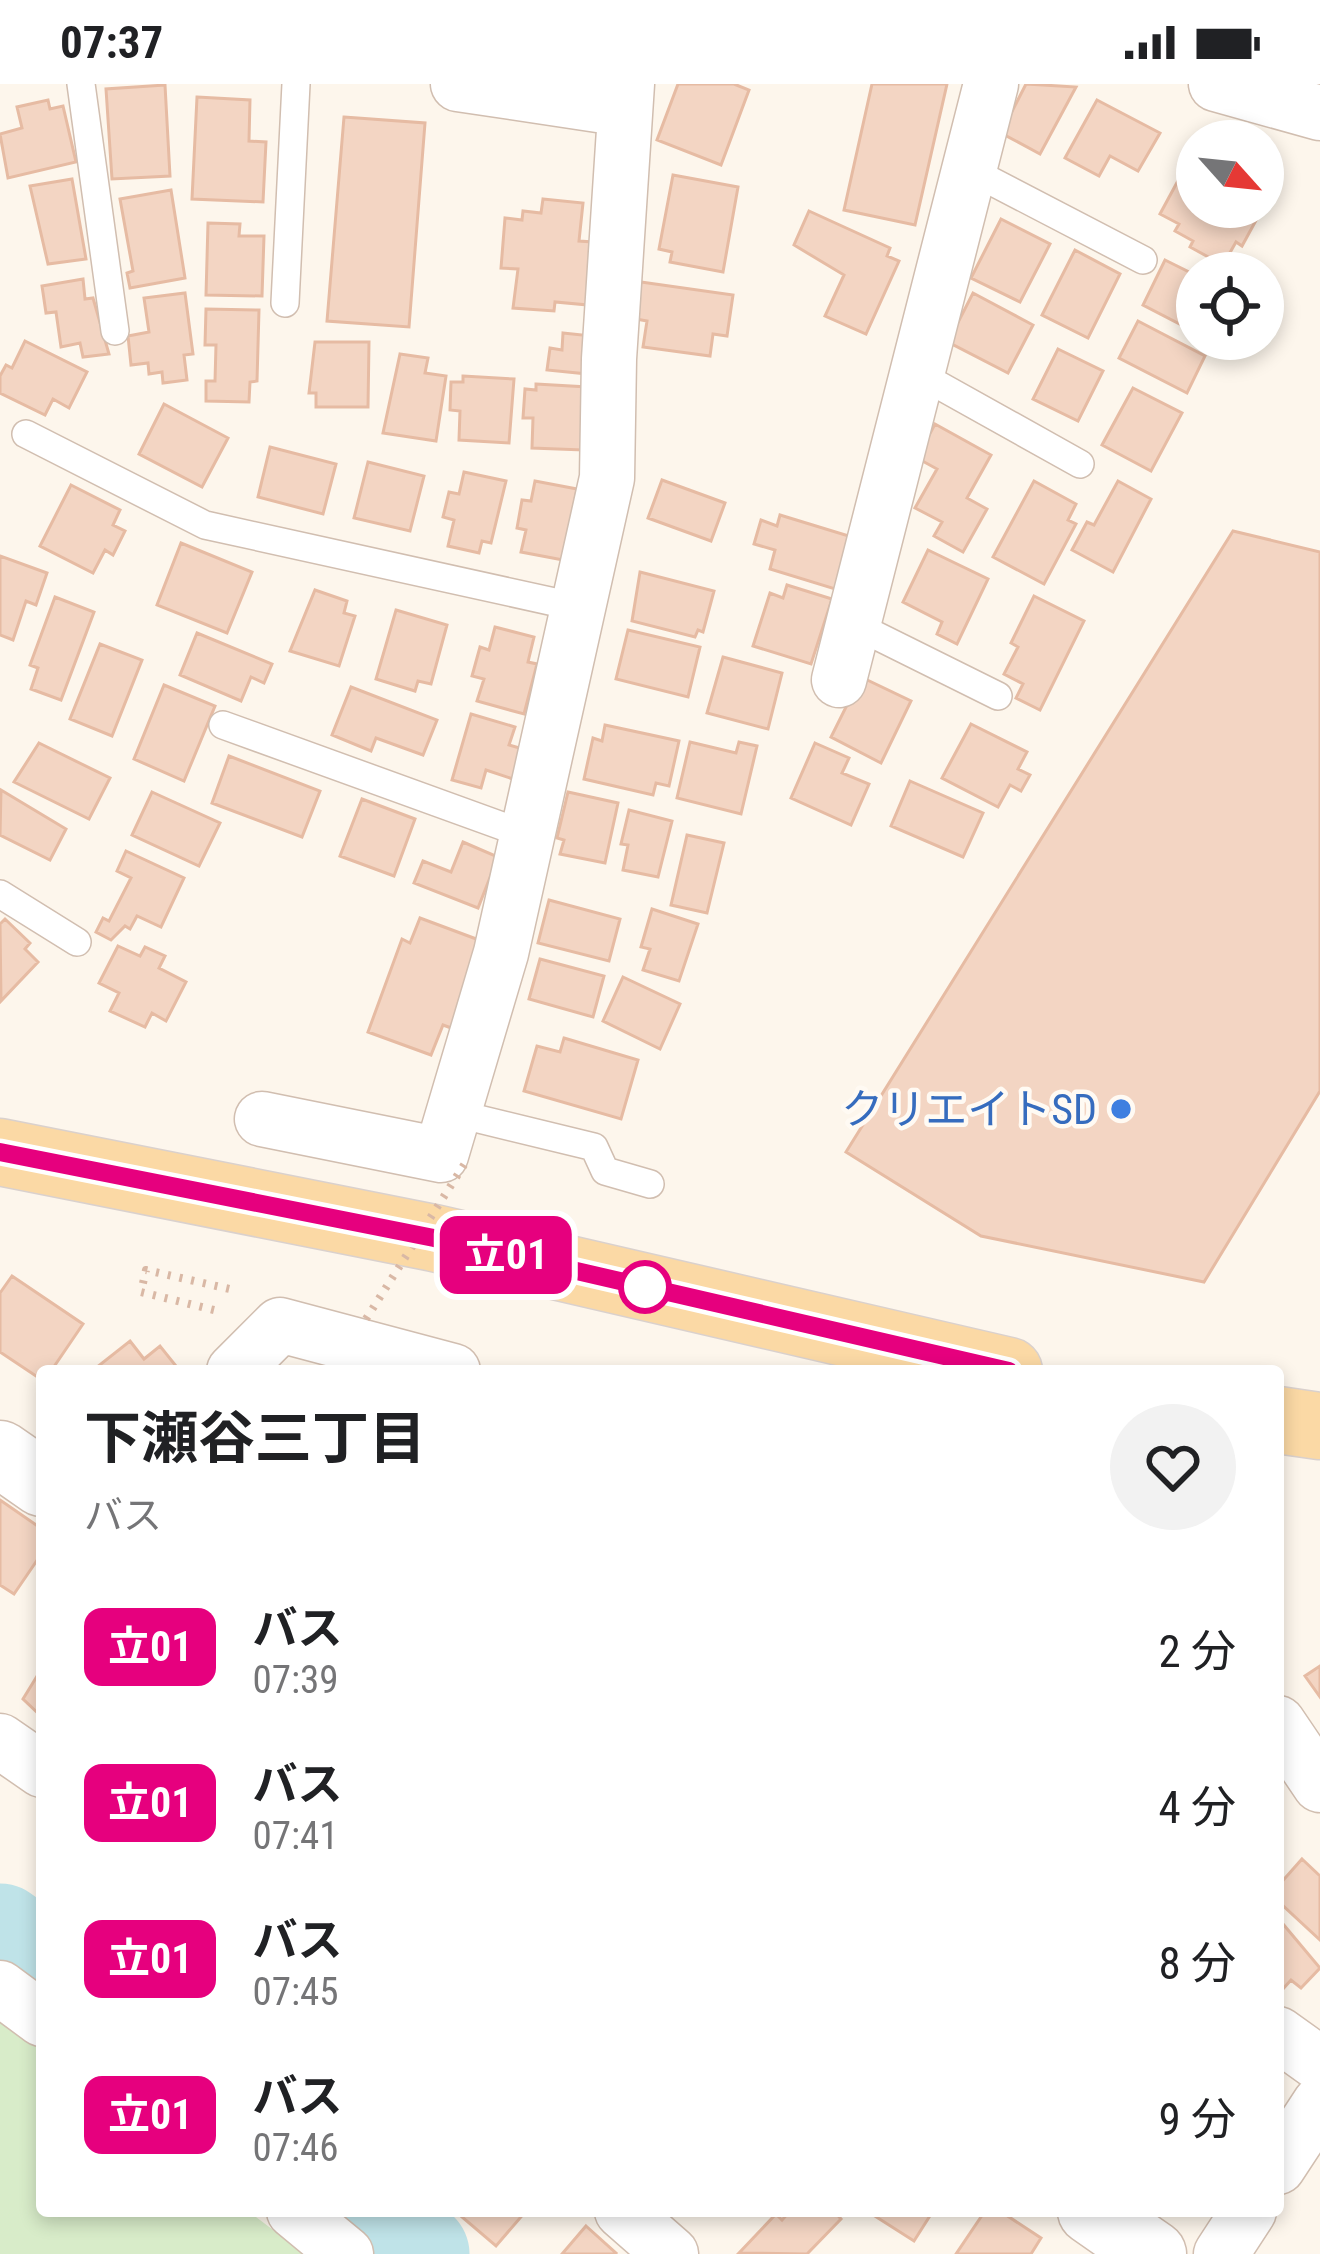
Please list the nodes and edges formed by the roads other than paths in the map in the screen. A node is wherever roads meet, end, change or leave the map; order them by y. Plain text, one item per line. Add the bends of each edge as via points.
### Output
1 (81, 84) edge
2 (296, 84) edge
3 (458, 84) edge
4 (991, 84) edge
5 (1216, 84) edge
6 (626, 97) edge
7 (1320, 113) edge
8 (968, 169) junction
9 (1144, 260) dead end
10 (285, 303) dead end
11 (115, 331) dead end
12 (917, 373) junction
13 (26, 434) dead end
14 (1080, 464) dead end
15 (577, 607) junction
16 (854, 624) junction
17 (839, 680) dead end
18 (998, 696) dead end
19 (224, 725) dead end
20 (527, 835) junction
21 (0, 895) edge
22 (77, 942) dead end
23 (262, 1119) dead end
24 (461, 1135) junction
25 (0, 1152) edge
26 (650, 1184) dead end
27 (240, 1365) edge
28 (430, 1365) edge
29 (983, 1365) edge
30 (1284, 1421) edge
31 (1320, 1426) edge
32 (0, 1454) edge
33 (36, 1479) edge
34 (1284, 1733) edge
35 (0, 1741) edge
36 (36, 1766) edge
37 (1320, 1785) edge
38 (0, 1988) edge
39 (36, 2015) edge
40 (1284, 2038) edge
41 (1320, 2064) edge
42 (1320, 2103) edge
43 (1284, 2158) edge
44 (301, 2217) edge
45 (629, 2217) edge
46 (1100, 2217) edge
47 (1245, 2217) edge
48 (346, 2254) edge
49 (671, 2254) edge
50 (1153, 2254) edge
51 (1221, 2254) edge

1 - 11 lane
2 - 10 lane
3 - 6 street
4 - 8 street
5 - 7 street
6 - 15 street via 608,478
8 - 9 lane
8 - 12 street
12 - 14 lane
12 - 16 street
13 - 15 lane via 205,525
15 - 20 street
16 - 17 street
16 - 18 lane
19 - 20 lane
20 - 24 street
21 - 22 lane
23 - 24 street via 441,1155
24 - 26 lane via 594,1147 605,1171
25 - 29 main road via 434,1238
27 - 28 street via 280,1325
30 - 31 main road
32 - 33 street
34 - 37 street
35 - 36 street
38 - 39 street
40 - 41 street
42 - 43 street
44 - 48 street
45 - 49 street
46 - 50 street
47 - 51 street

